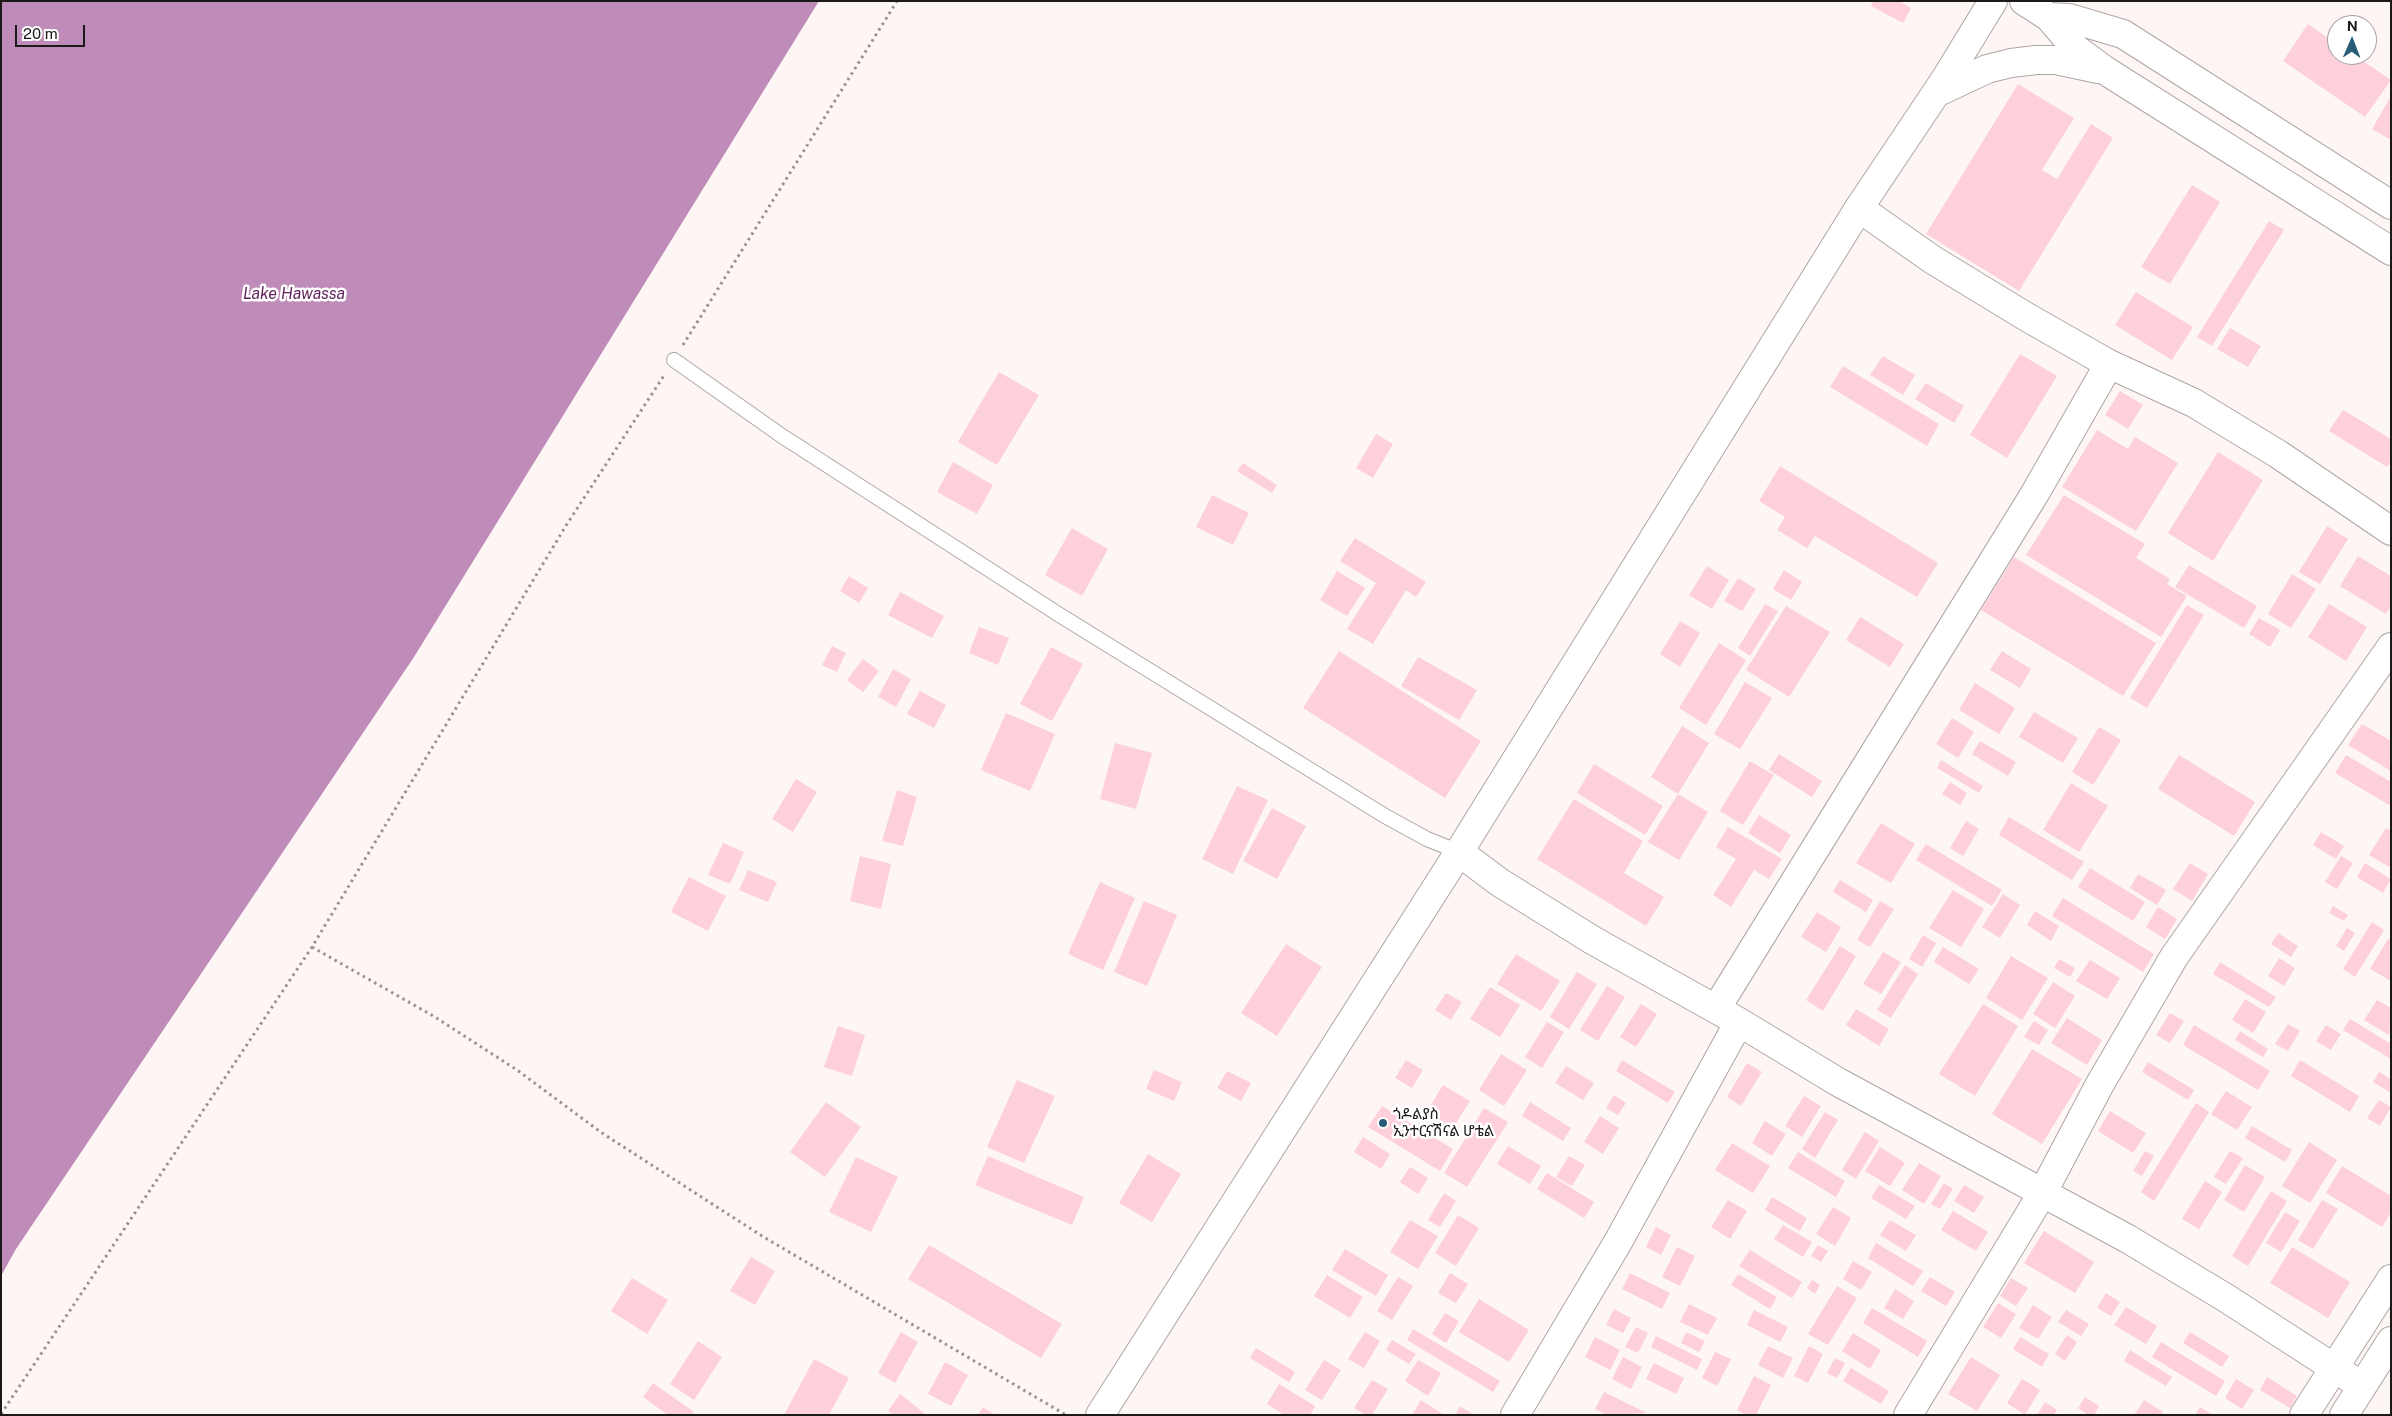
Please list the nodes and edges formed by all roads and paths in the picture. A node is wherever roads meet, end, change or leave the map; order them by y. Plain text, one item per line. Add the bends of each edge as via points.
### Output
1 (897, 1) edge
2 (1993, 1) edge
3 (2024, 1) edge
4 (2096, 1) edge
5 (2049, 17) junction
6 (2123, 34) junction
7 (2106, 71) junction
8 (2209, 88) junction
9 (1936, 92) junction
10 (2187, 123) junction
11 (2391, 205) edge
12 (1859, 208) junction
13 (2391, 251) edge
14 (674, 360) junction
15 (2109, 364) junction
16 (2391, 531) edge
17 (2391, 647) edge
18 (1459, 852) junction
19 (312, 946) junction
20 (1716, 1009) junction
21 (1740, 1022) junction
22 (2043, 1192) junction
23 (2391, 1279) edge
24 (2391, 1341) edge
25 (2334, 1368) junction
26 (2362, 1386) junction
27 (1, 1414) edge
28 (1066, 1415) edge
29 (1100, 1415) edge
30 (1515, 1415) edge
31 (1908, 1415) edge
32 (2304, 1415) edge
33 (2344, 1415) edge

1 - 14 path
2 - 9 street
3 - 5 street
4 - 6 street
5 - 6 street via 2069,18
5 - 7 street via 2076,49
6 - 8 street
7 - 9 street via 2056,60 2011,62
7 - 10 street
8 - 10 street
8 - 11 street
9 - 12 street
10 - 13 street
12 - 15 street via 1933,260
12 - 18 street
14 - 18 lane via 782,436 1058,614 1385,816
14 - 19 path via 567,524
15 - 16 street via 2194,404 2278,454
15 - 20 street via 2034,495
17 - 22 street via 2174,957 2100,1084
18 - 20 street via 1499,882 1594,942
18 - 29 street
19 - 27 path
19 - 28 path via 436,1017 517,1070 602,1133 762,1236
20 - 21 street
21 - 22 street via 1838,1082
21 - 30 street via 1618,1242
22 - 25 street via 2218,1293
22 - 31 street
23 - 25 street
24 - 26 street
25 - 26 street
25 - 32 street
26 - 33 street

